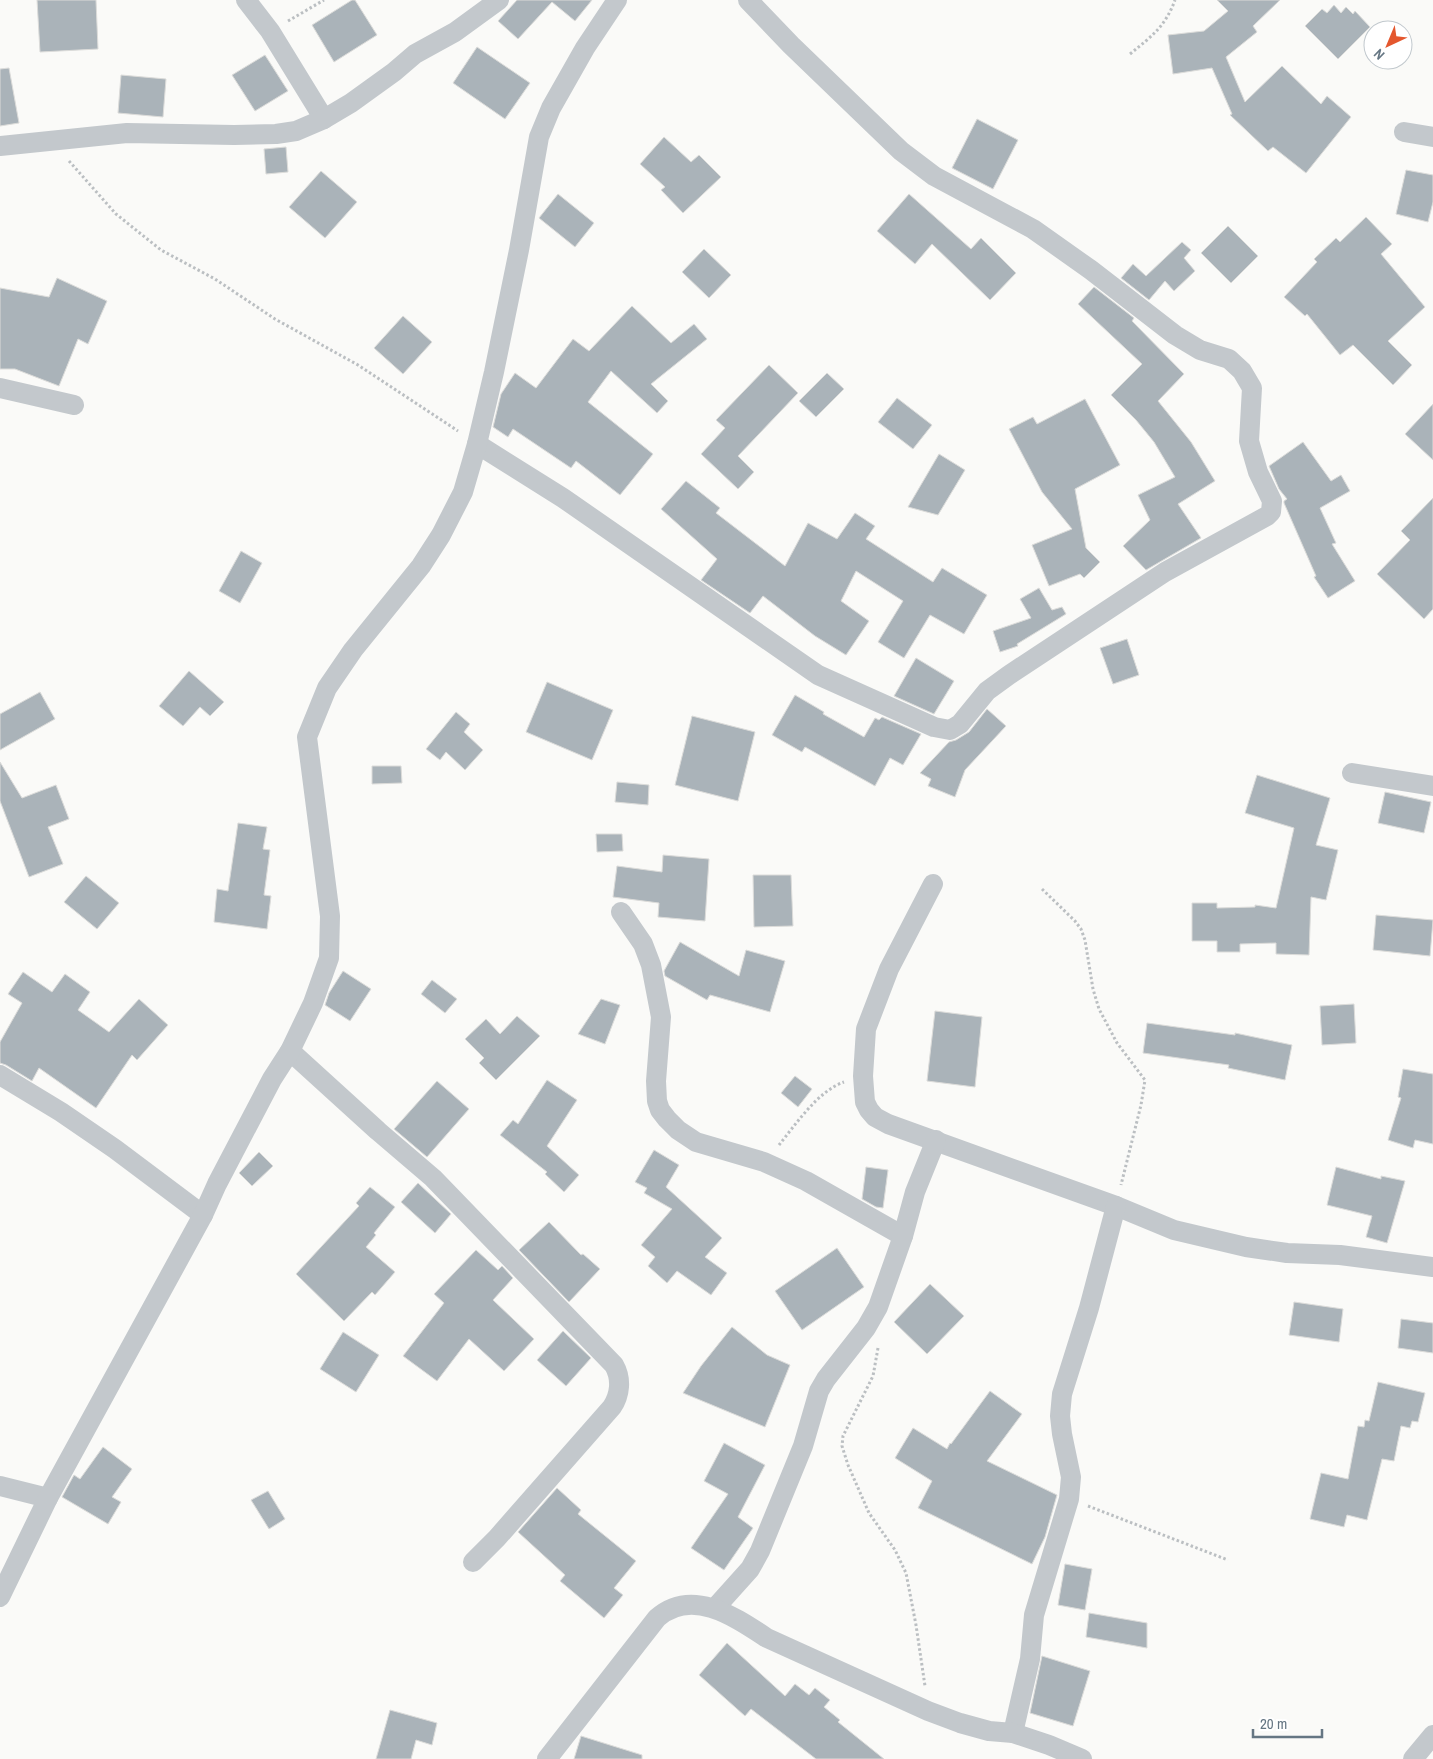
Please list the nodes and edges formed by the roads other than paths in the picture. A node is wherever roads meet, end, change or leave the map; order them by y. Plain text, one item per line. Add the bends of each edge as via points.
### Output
1 (246, 0) edge
2 (499, 0) edge
3 (617, 0) edge
4 (748, 0) edge
5 (324, 119) junction
6 (1404, 132) dead end
7 (1433, 137) edge
8 (0, 146) edge
9 (0, 388) edge
10 (74, 405) dead end
11 (477, 444) junction
12 (1352, 773) dead end
13 (1433, 786) edge
14 (933, 884) dead end
15 (621, 912) dead end
16 (290, 1051) junction
17 (0, 1075) edge
18 (936, 1140) junction
19 (1116, 1206) junction
20 (203, 1215) junction
21 (903, 1236) junction
22 (1433, 1267) edge
23 (0, 1486) edge
24 (48, 1498) junction
25 (473, 1562) dead end
26 (0, 1597) edge
27 (715, 1608) junction
28 (1013, 1733) junction
29 (1433, 1734) edge
30 (547, 1759) edge
31 (1082, 1759) edge
32 (1413, 1759) edge

1 - 5 street via 270,31
2 - 5 street via 454,32 415,54 351,103
3 - 11 street via 585,48 551,108 539,137 519,250
4 - 11 street via 900,151 934,176 1033,229 1175,335 1236,365 1252,388 1249,441 1258,472 1272,501 1271,512 1165,572 1009,675 987,691 960,724 950,730 934,727 818,676 570,503
5 - 8 street via 296,131 276,134 127,133
6 - 7 street
9 - 10 street
11 - 16 street via 463,492 441,534 421,566 326,688 307,737 330,916 329,958 313,1004
12 - 13 street
14 - 18 street via 890,970 866,1029 863,1076 865,1102 875,1116 888,1124
15 - 21 street via 643,944 652,965 661,1017 656,1080 660,1110 678,1130 696,1142 764,1162 824,1190
16 - 20 street via 272,1079
16 - 25 street via 433,1178 614,1366 620,1377 612,1407
17 - 20 street via 115,1149
18 - 19 street
18 - 21 street via 915,1192
19 - 22 street via 1174,1230 1246,1248 1287,1254 1340,1255
19 - 28 street via 1062,1394 1060,1416 1071,1478 1069,1499 1034,1615 1030,1658
20 - 24 street
21 - 27 street via 873,1317 819,1390 803,1446 760,1551
23 - 24 street
24 - 26 street
27 - 28 street via 767,1638 928,1711 989,1731
27 - 30 street via 677,1606 657,1618
28 - 31 street
29 - 32 street

